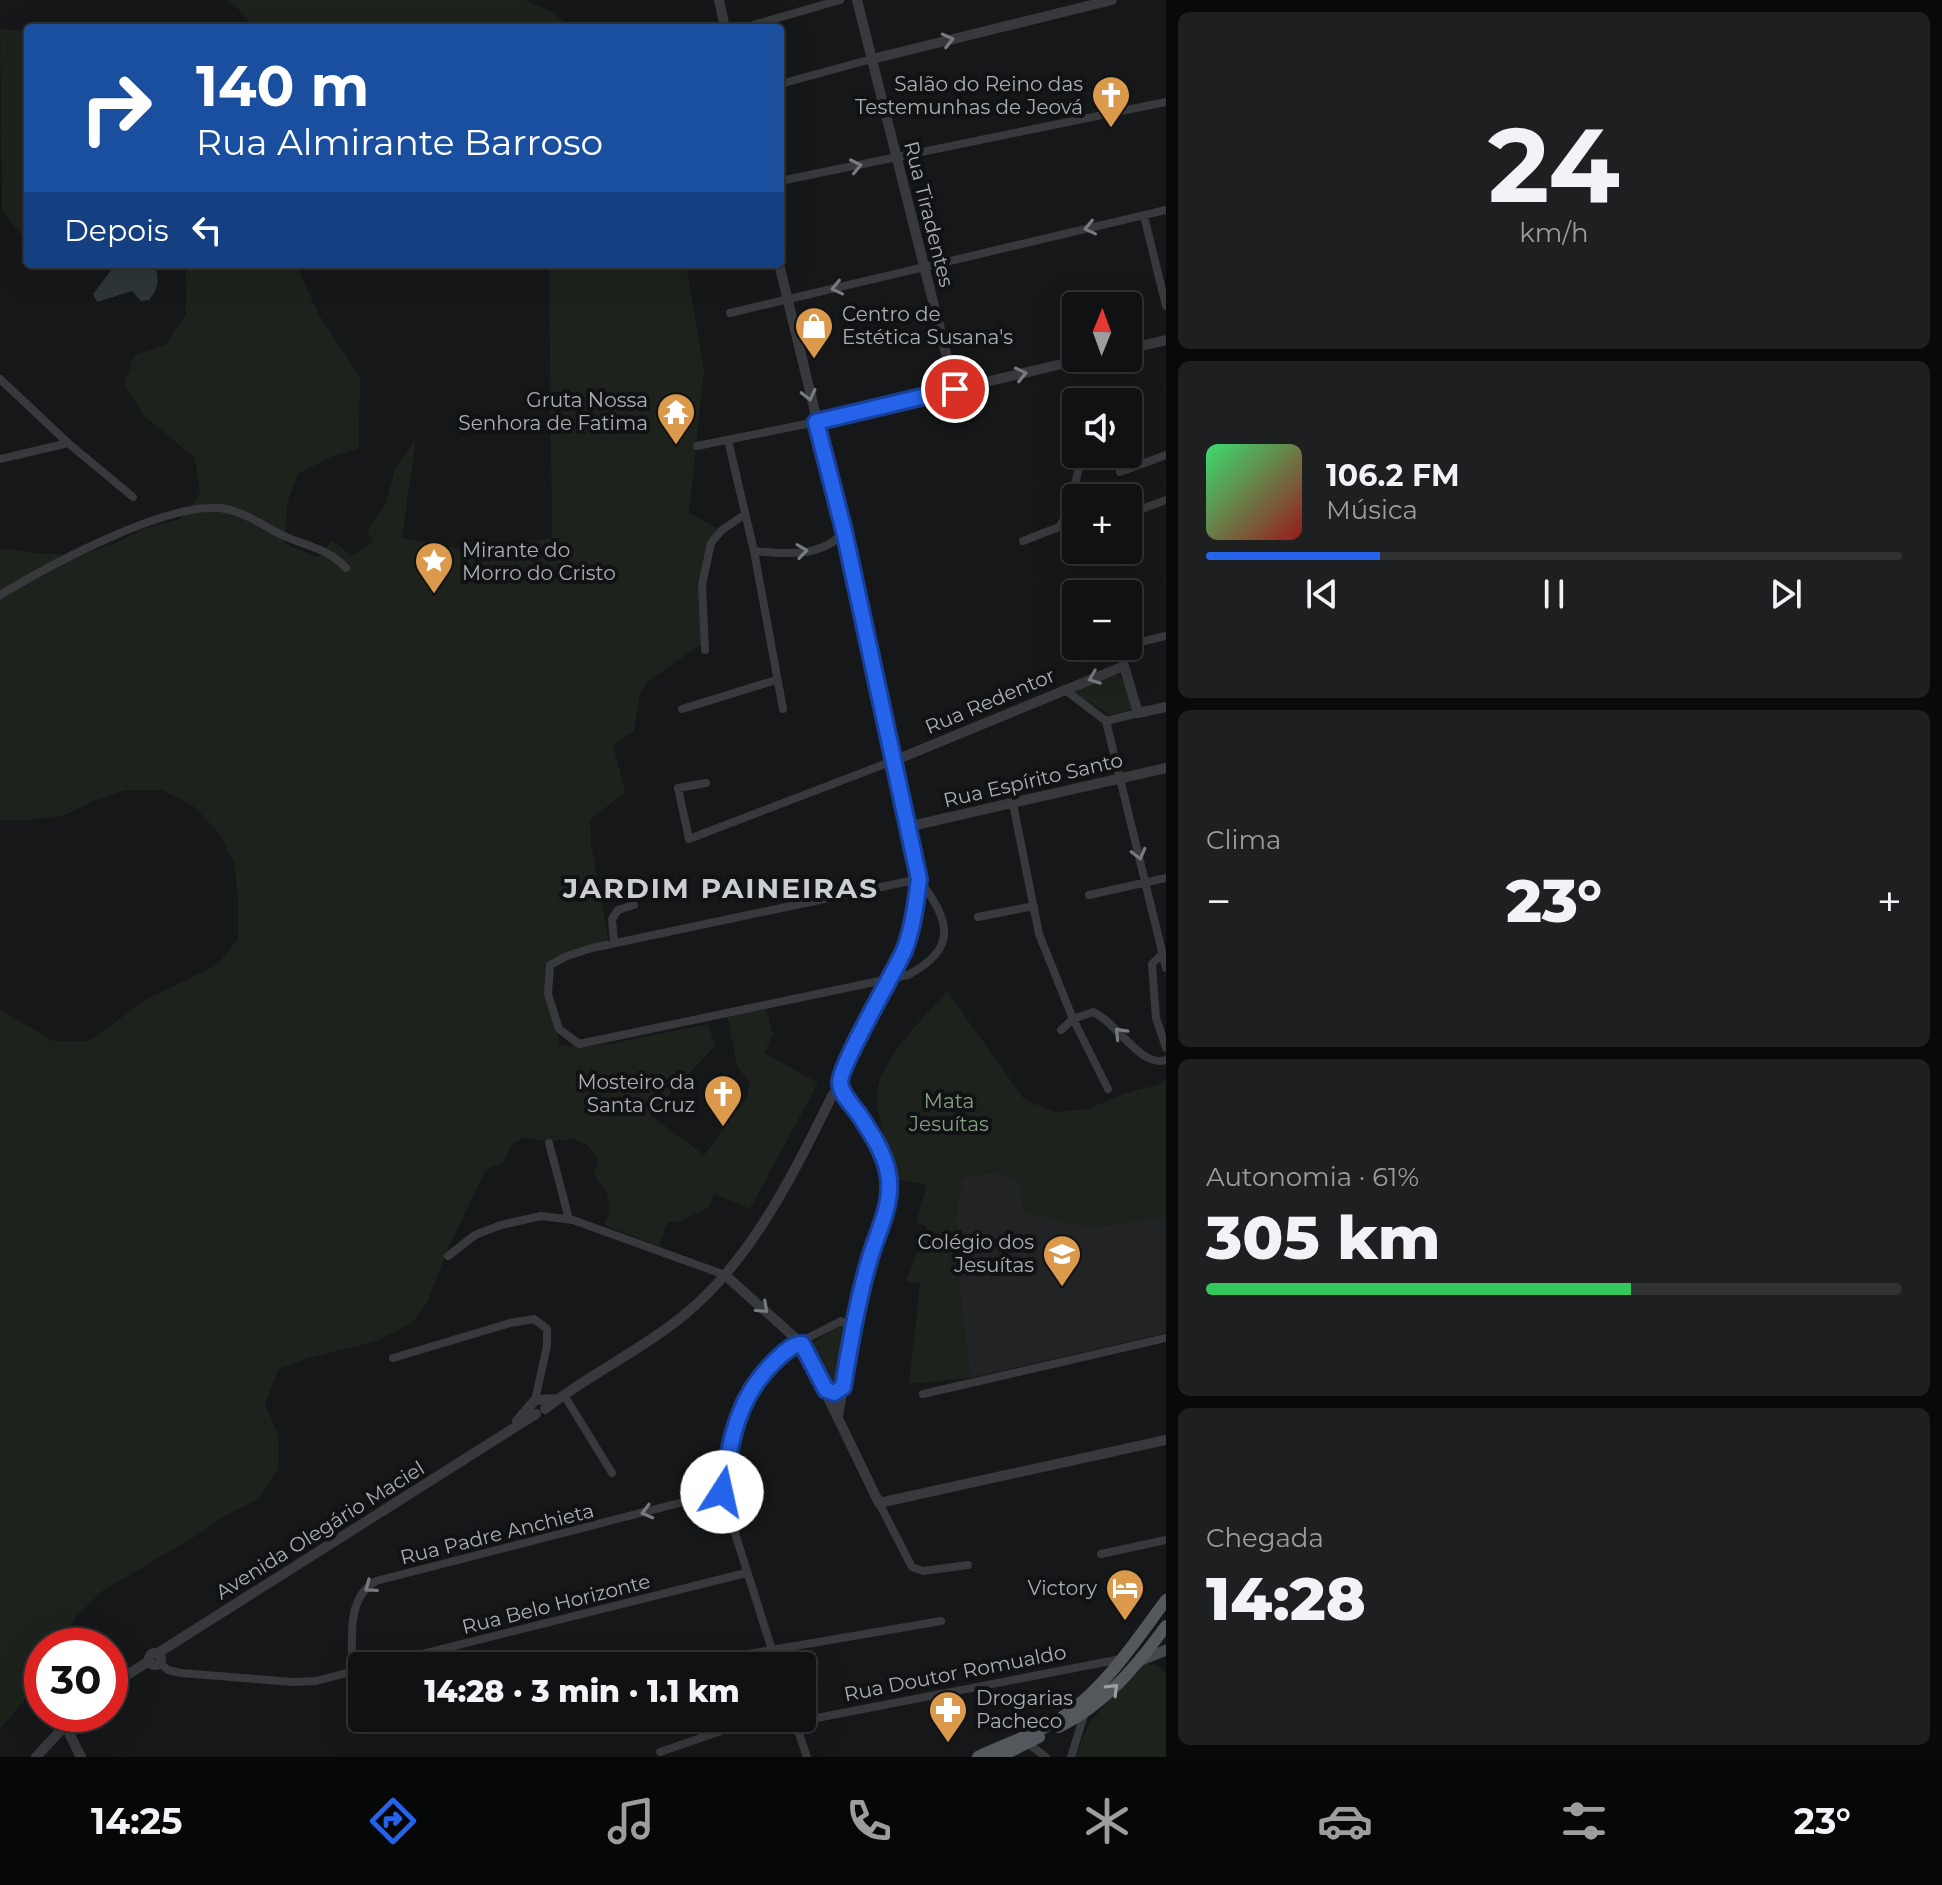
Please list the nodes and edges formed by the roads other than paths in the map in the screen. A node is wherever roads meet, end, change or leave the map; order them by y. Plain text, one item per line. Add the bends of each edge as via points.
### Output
1 (719, 0) edge
2 (840, 0) edge
3 (857, 0) edge
4 (1112, 0) edge
5 (724, 24) edge
6 (757, 24) edge
7 (872, 59) junction
8 (784, 83) edge
9 (1166, 102) edge
10 (896, 157) junction
11 (784, 180) edge
12 (1166, 210) edge
13 (1144, 216) junction
14 (780, 268) edge
15 (924, 268) junction
16 (787, 299) junction
17 (1166, 306) edge
18 (730, 313) dead end
19 (1166, 340) edge
20 (1142, 346) edge
21 (1062, 364) edge
22 (0, 379) edge
23 (955, 389) junction
24 (816, 422) junction
25 (728, 440) junction
26 (68, 443) junction
27 (697, 446) dead end
28 (1166, 455) edge
29 (0, 459) edge
30 (1079, 468) edge
31 (1120, 472) dead end
32 (133, 497) dead end
33 (1166, 500) edge
34 (1142, 509) edge
35 (744, 515) junction
36 (844, 531) junction
37 (1023, 541) dead end
38 (754, 551) junction
39 (346, 568) dead end
40 (0, 595) edge
41 (1166, 636) edge
42 (1142, 642) edge
43 (705, 650) dead end
44 (1122, 660) edge
45 (1124, 666) junction
46 (776, 680) junction
47 (1064, 689) junction
48 (1166, 707) edge
49 (682, 709) dead end
50 (783, 709) dead end
51 (1138, 713) junction
52 (1106, 721) junction
53 (893, 761) junction
54 (1166, 768) edge
55 (1120, 778) junction
56 (706, 783) dead end
57 (1013, 804) junction
58 (907, 827) junction
59 (1166, 878) edge
60 (919, 879) junction
61 (1146, 883) junction
62 (1089, 895) dead end
63 (634, 905) dead end
64 (1034, 906) junction
65 (978, 917) dead end
66 (614, 943) junction
67 (1163, 953) junction
68 (1166, 968) edge
69 (889, 978) junction
70 (1073, 1019) junction
71 (1061, 1030) dead end
72 (1166, 1048) edge
73 (1166, 1060) edge
74 (838, 1089) junction
75 (1108, 1089) dead end
76 (549, 1143) dead end
77 (569, 1219) junction
78 (448, 1256) dead end
79 (725, 1275) junction
80 (853, 1327) junction
81 (1166, 1338) edge
82 (801, 1343) junction
83 (393, 1358) dead end
84 (843, 1387) junction
85 (826, 1390) junction
86 (923, 1394) dead end
87 (561, 1397) junction
88 (538, 1406) junction
89 (838, 1419) junction
90 (1166, 1440) edge
91 (612, 1473) dead end
92 (722, 1492) junction
93 (879, 1503) junction
94 (1166, 1540) edge
95 (1101, 1554) dead end
96 (968, 1565) dead end
97 (746, 1573) junction
98 (1166, 1600) edge
99 (941, 1621) dead end
100 (1166, 1626) edge
101 (1154, 1642) junction
102 (771, 1650) junction
103 (1166, 1650) edge
104 (356, 1652) edge
105 (430, 1652) edge
106 (759, 1652) edge
107 (156, 1659) junction
108 (1121, 1659) junction
109 (1138, 1661) junction
110 (348, 1672) edge
111 (128, 1675) edge
112 (1084, 1715) junction
113 (816, 1716) edge
114 (59, 1732) edge
115 (70, 1732) edge
116 (718, 1732) edge
117 (799, 1732) edge
118 (1027, 1743) junction
119 (660, 1752) dead end
120 (36, 1757) edge
121 (81, 1757) edge
122 (807, 1757) edge
123 (978, 1757) edge
124 (999, 1757) edge
125 (1046, 1757) edge
126 (1071, 1757) edge

1 - 5 street
2 - 6 street
3 - 7 street, Rua Tiradentes
7 -> 4 street
7 - 8 street
7 - 10 street, Rua Tiradentes
9 - 10 street
11 -> 10 street
10 - 15 street, Rua Tiradentes
12 - 13 street
13 -> 15 street
13 - 17 street
14 - 16 street
15 -> 16 street
15 - 23 street, Rua Tiradentes
16 - 18 street
16 -> 24 street
19 - 20 street
23 -> 21 street
22 - 26 street
23 - 24 street
24 - 25 street
24 - 36 street
25 - 27 street
25 - 35 street
26 - 29 street
26 - 32 street
28 - 31 street
30 - 37 street via 1069,511 1059,527
33 - 34 street
35 - 38 street
35 - 43 street via 711,543 702,585
38 -> 36 street via 807,551 826,546
36 - 53 street
38 - 46 street
39 - 40 street via 326,551 227,509 185,509 140,524
41 - 42 street
44 - 45 street
45 -> 47 street, Rua Redentor
45 - 51 street
46 - 49 street
46 - 50 street
47 - 52 street
47 - 53 street, Rua Redentor
48 - 51 street
51 - 52 street
52 - 55 street
53 - 56 street, Rua Redentor via 689,839 678,788
53 - 58 street
54 - 55 street, Rua Espírito Santo
55 - 57 street, Rua Espírito Santo
55 -> 61 street
57 - 58 street, Rua Espírito Santo
57 - 64 street
58 - 60 street
59 - 61 street
60 - 66 street
60 - 69 street via 912,926
60 - 69 street via 940,907 943,939 925,966
61 - 62 street
61 - 67 street
63 - 66 street via 618,910 612,919
64 - 65 street
64 - 70 street via 1047,958
66 - 69 street via 550,965 548,994 559,1029 579,1044
67 - 68 street
67 - 72 street via 1152,964 1156,1018
69 - 74 street
70 - 71 street
73 -> 70 street via 1140,1052 1104,1016 1093,1012
70 - 75 street
74 - 79 street via 771,1211
74 - 80 street via 883,1155 889,1180 888,1203
76 - 77 street
77 - 78 street via 541,1216 501,1225 475,1235
77 - 79 street
79 -> 82 street
79 - 87 street via 680,1318
80 - 82 street via 841,1321
80 - 84 street
81 - 86 street
82 - 85 street
82 - 92 street via 779,1357 749,1391 735,1427
83 - 88 street via 534,1319 547,1329
84 - 85 street via 834,1393
84 - 89 street
85 - 89 street
87 - 88 street, Avenida Olegário Maciel
87 - 91 street
88 - 107 street, Avenida Olegário Maciel via 501,1436
89 - 93 street
90 - 93 street
92 - 97 street
92 -> 104 street, Rua Padre Anchieta via 376,1581 355,1604
93 - 96 street via 916,1569
94 - 95 street
97 - 102 street
97 - 105 street, Rua Belo Horizonte
98 - 108 main road
99 - 102 street
100 - 101 main road
101 - 103 street
101 - 109 main road
102 - 106 street
103 - 109 main road
107 - 110 street via 181,1673 293,1682
107 - 111 street, Avenida Olegário Maciel
108 - 113 street, Rua Doutor Romualdo
108 - 123 main road via 1067,1714
112 -> 109 main road
112 - 118 main road
112 - 126 street
114 - 120 street
115 - 121 street
116 - 119 street
117 - 122 street
118 - 124 main road
118 - 125 street

